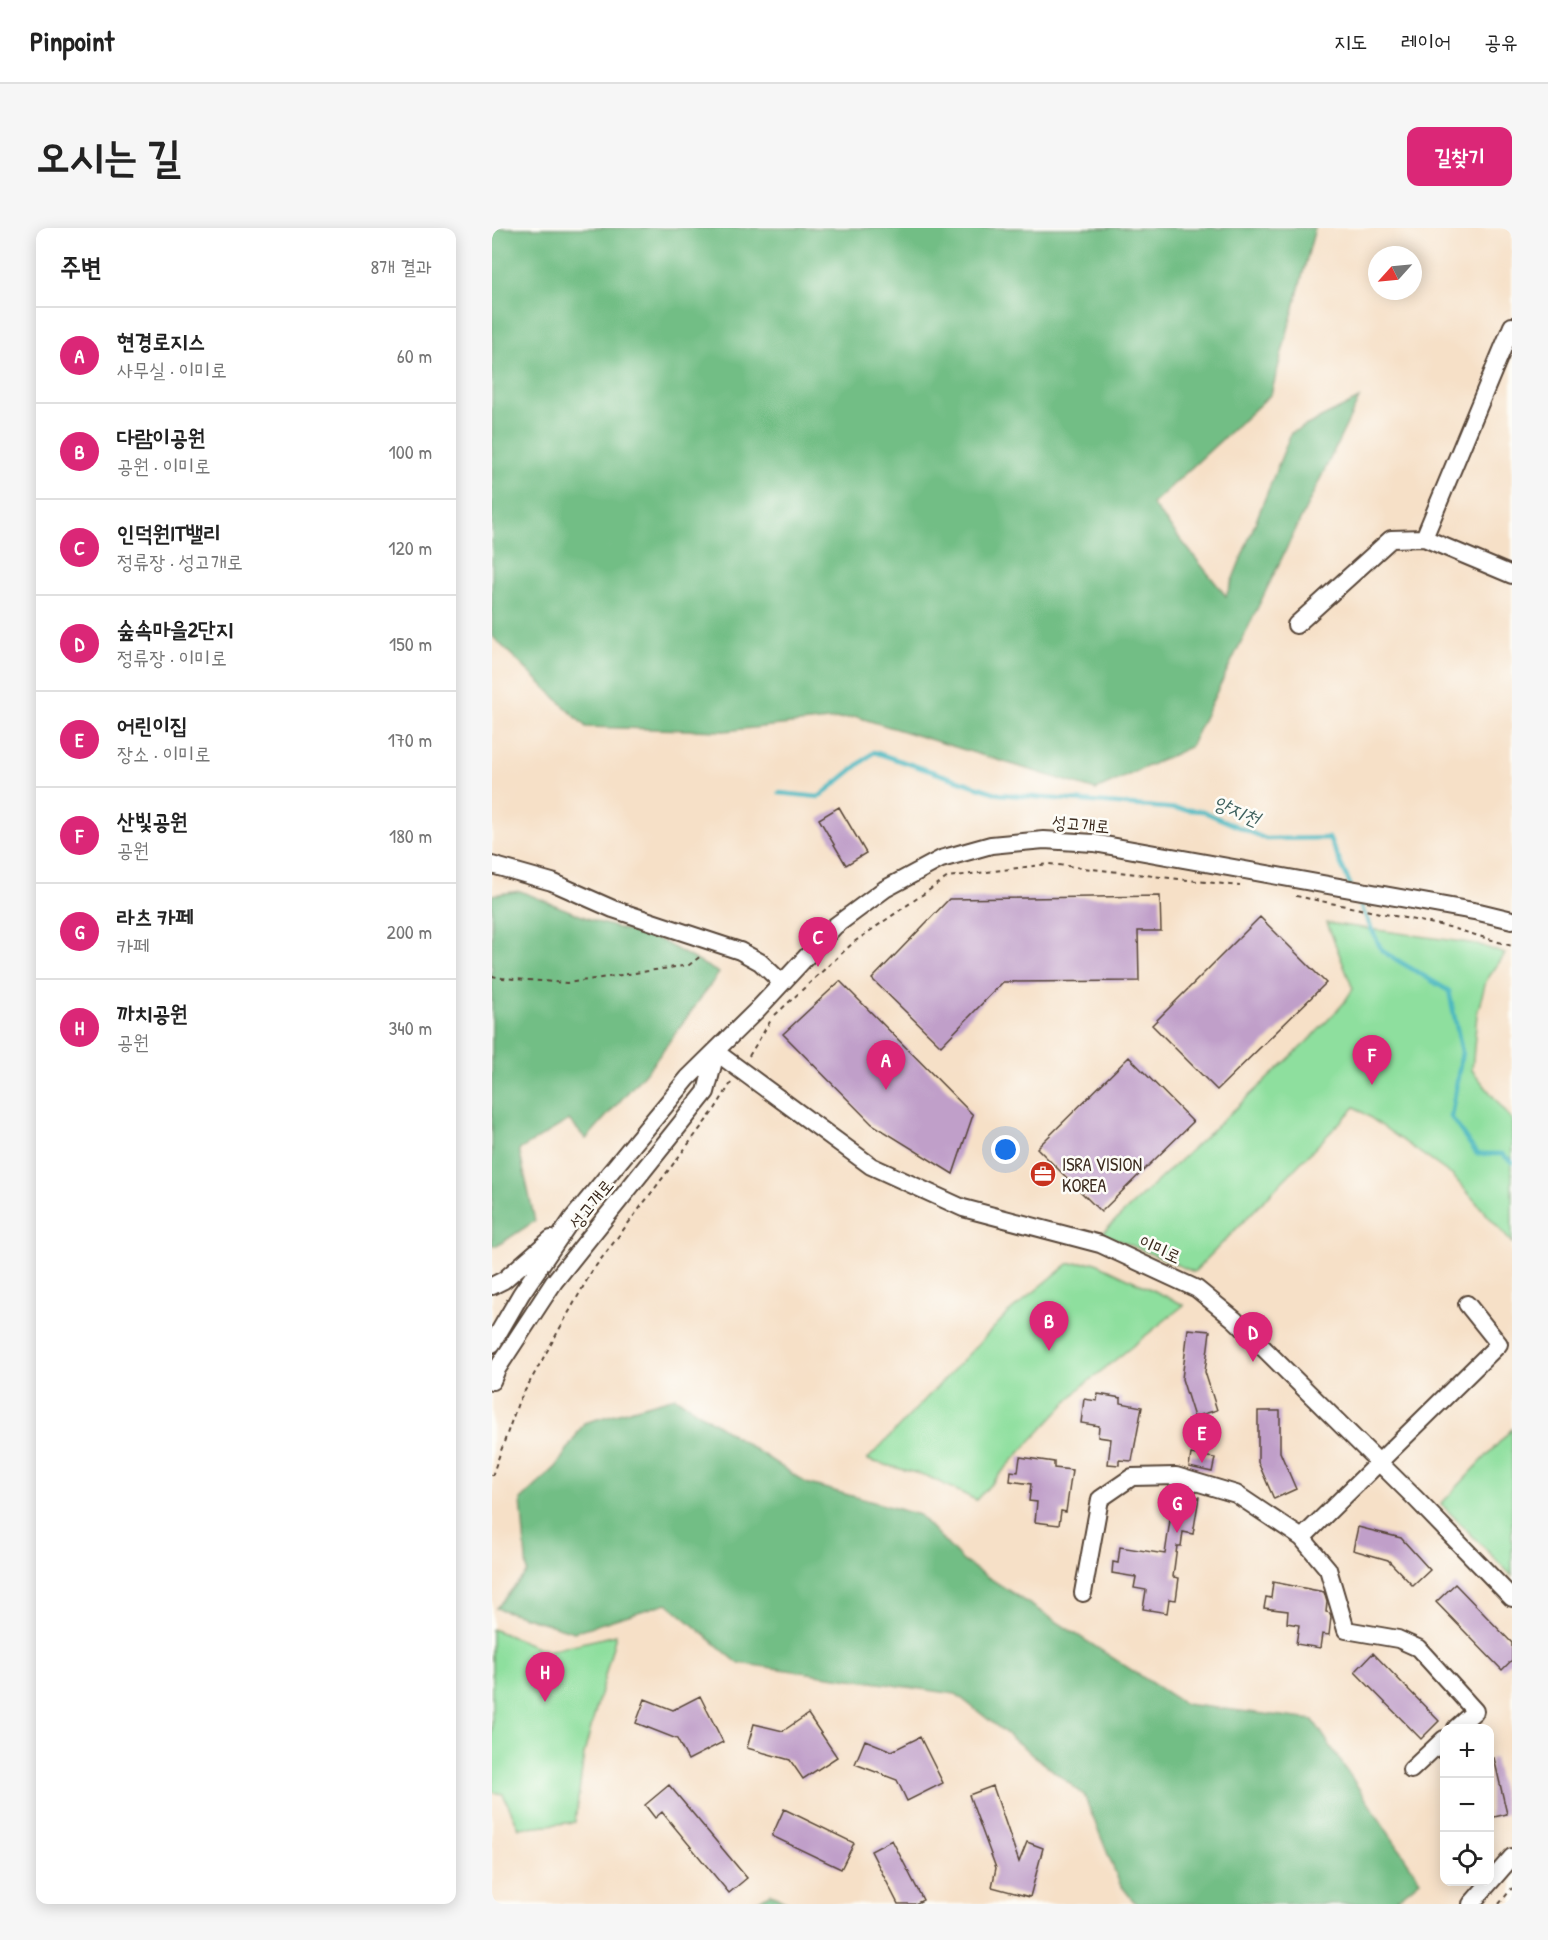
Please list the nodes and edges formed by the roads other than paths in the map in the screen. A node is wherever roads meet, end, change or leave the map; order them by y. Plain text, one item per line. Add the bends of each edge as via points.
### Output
1 (1512, 326) edge
2 (1424, 538) junction
3 (1512, 574) edge
4 (1296, 625) dead end
5 (492, 865) edge
6 (1512, 920) edge
7 (782, 983) junction
8 (716, 1052) junction
9 (572, 1221) junction
10 (492, 1286) edge
11 (1467, 1304) dead end
12 (500, 1315) edge
13 (529, 1320) junction
14 (492, 1344) edge
15 (492, 1381) edge
16 (1380, 1462) junction
17 (1302, 1538) junction
18 (1083, 1593) dead end
19 (1512, 1598) edge
20 (1460, 1724) edge
21 (1440, 1743) edge
22 (1411, 1770) dead end
23 (1512, 1857) edge
24 (1471, 1904) edge

1 - 2 street
2 - 3 street
2 - 4 street via 1391,539
5 - 7 street via 552,882 614,909 740,951 760,962
6 - 7 street, 성고개로 via 1094,843 1044,840 992,845 941,859 885,889 836,926
7 - 8 street, 성고개로
8 - 9 street, 성고개로 via 688,1078
8 - 13 street, 성고개로 via 706,1092 554,1282
8 - 16 street, 이미로 via 871,1166 963,1208 1100,1244 1197,1289 1235,1320
9 - 10 street via 512,1274
9 - 12 street, 성고개로 via 521,1294
11 - 16 street via 1499,1344
12 - 13 street
12 - 14 street, 성고개로
13 - 15 street, 성고개로
16 - 17 street
16 - 19 street, 이미로
17 - 18 street via 1236,1494 1176,1476 1132,1477 1100,1499
17 - 20 street via 1328,1569 1346,1630 1398,1639 1418,1648 1475,1711
21 - 22 street
23 - 24 street

